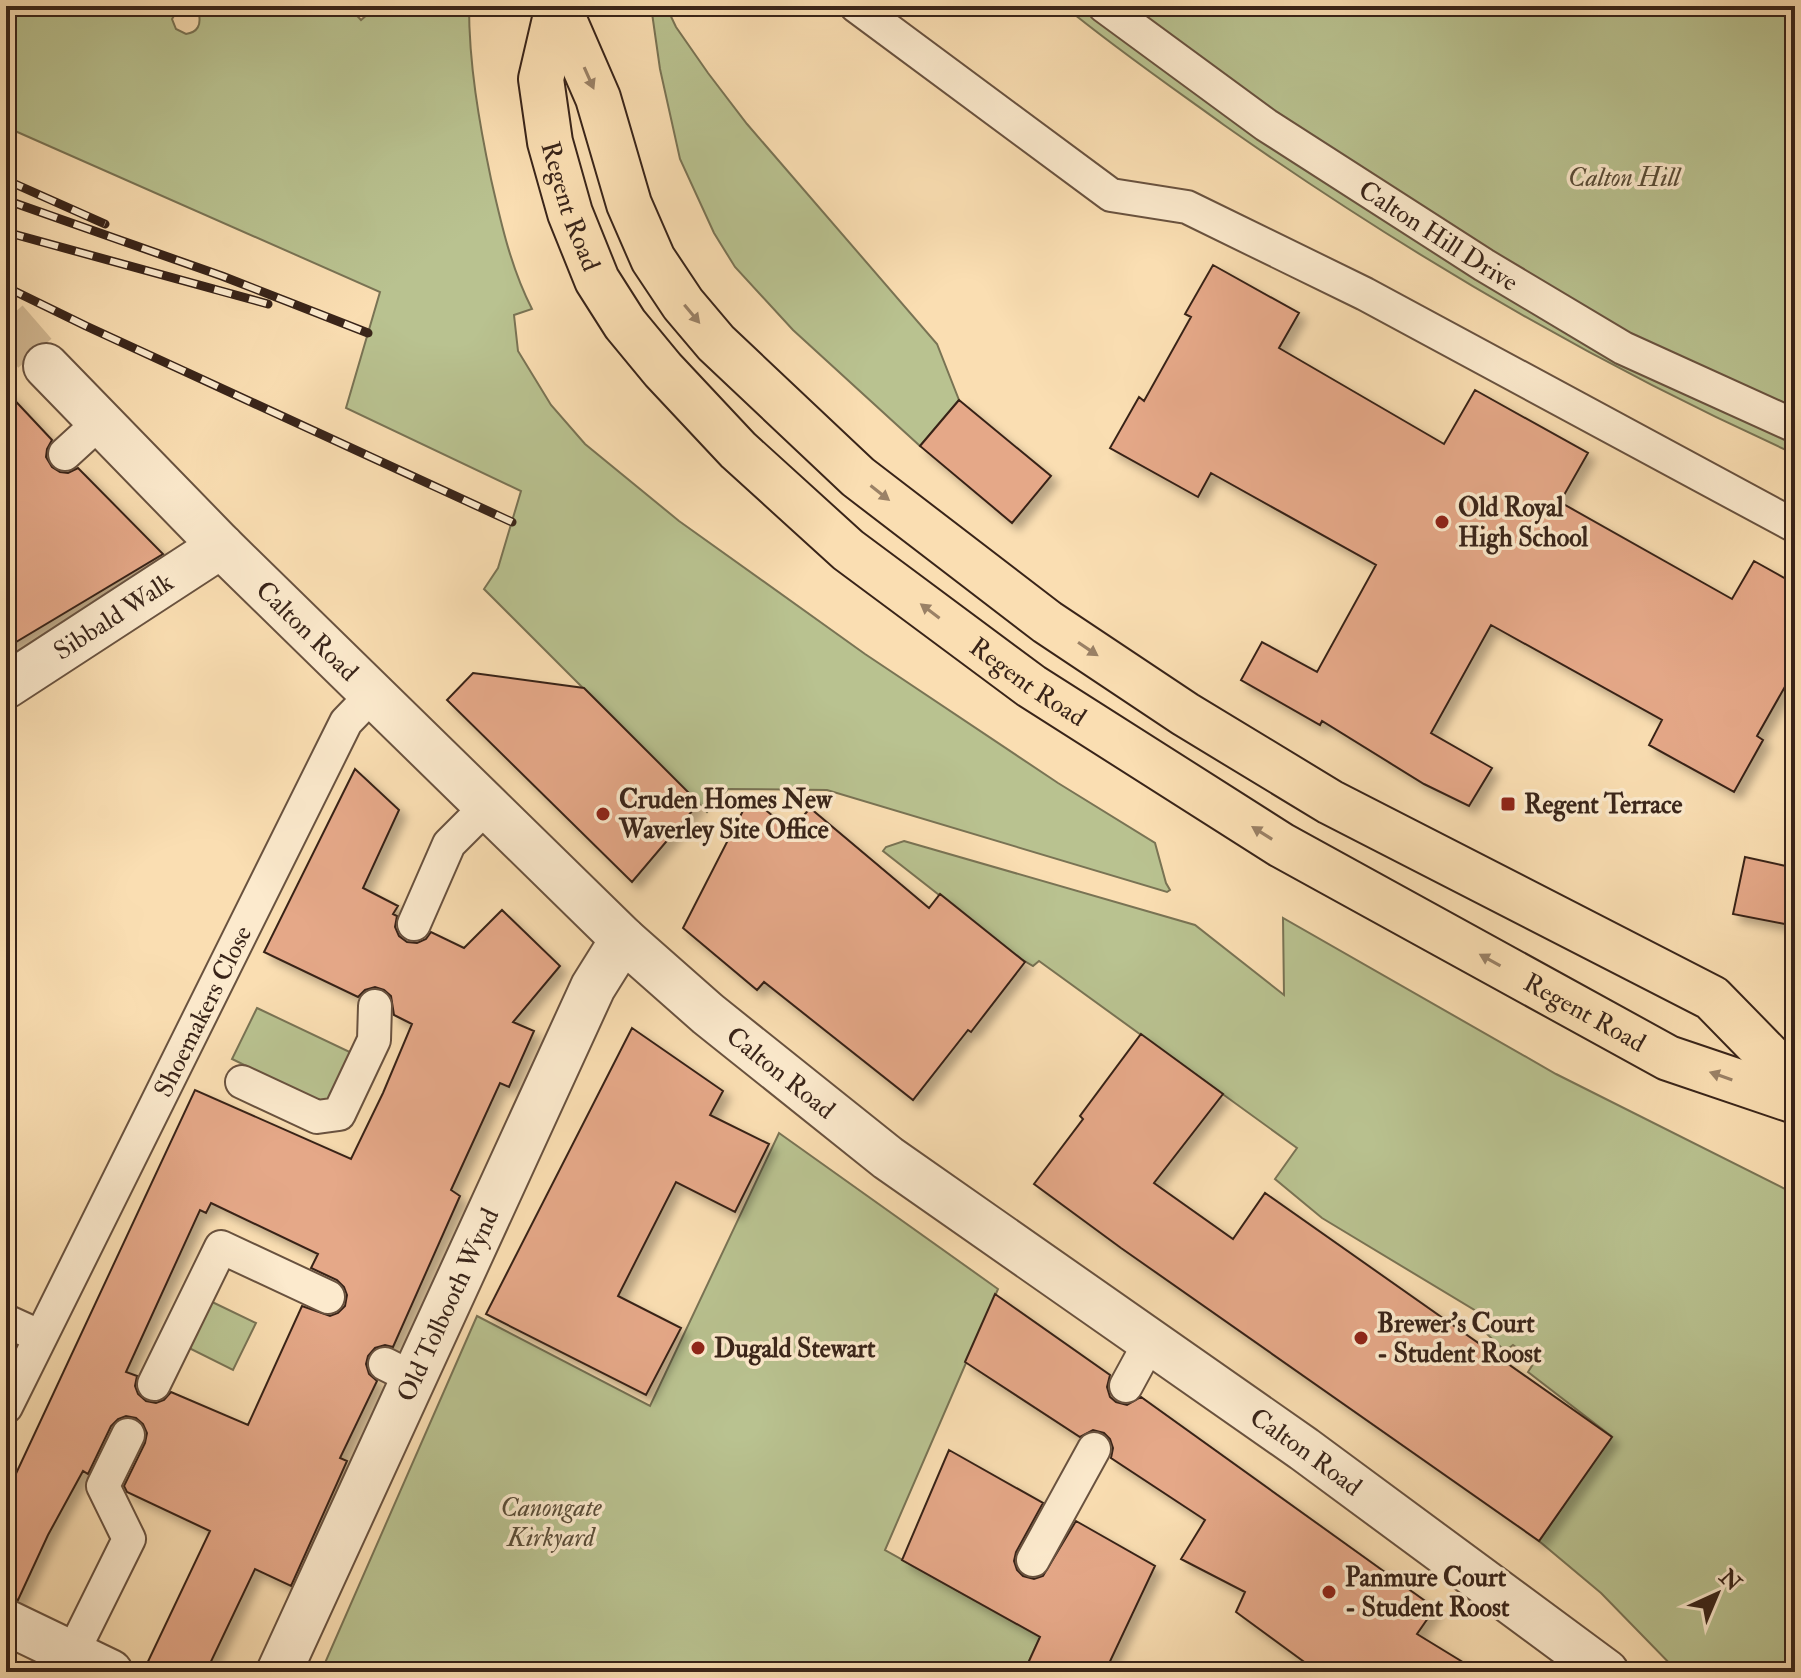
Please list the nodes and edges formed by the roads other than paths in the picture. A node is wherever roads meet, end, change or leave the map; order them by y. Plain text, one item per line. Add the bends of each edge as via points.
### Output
1 (558, 6) edge
2 (856, 6) edge
3 (1104, 6) edge
4 (46, 366) tunnel mouth
5 (100, 422) junction
6 (1795, 426) edge
7 (65, 454) dead end
8 (1795, 526) edge
9 (221, 546) junction
10 (6, 686) edge
11 (373, 694) junction
12 (487, 806) junction
13 (414, 924) dead end
14 (623, 939) junction
15 (375, 1006) dead end
16 (242, 1082) dead end
17 (1795, 1083) edge
18 (1795, 1101) edge
19 (328, 1297) dead end
20 (6, 1321) edge
21 (39, 1336) junction
22 (1151, 1340) junction
23 (154, 1384) dead end
24 (1126, 1386) dead end
25 (6, 1407) edge
26 (128, 1435) dead end
27 (1094, 1449) dead end
28 (1033, 1560) dead end
29 (6, 1622) edge
30 (91, 1663) edge
31 (279, 1672) edge
32 (1606, 1672) edge

1 -> 17 main road, Regent Road via 598,98 629,204 653,259 716,343 858,477 1047,622 1185,714 1330,802 1712,998
18 -> 1 main road, Regent Road via 1668,1058 1281,845 1031,686 848,550 738,450 663,370 597,280 570,213 541,79
2 - 8 lane via 1111,195 1187,207 1365,294
3 - 6 lane, Calton Hill Drive via 1266,125 1484,265 1623,348
4 - 5 street, Calton Road
5 - 7 lane
5 - 9 street, Calton Road
9 - 10 street, Sibbald Walk
9 - 11 street, Calton Road
11 - 12 street, Calton Road
11 - 21 lane, Shoemakers Close via 346,722
12 - 13 lane via 449,844
12 - 14 street, Calton Road
14 - 22 street, Calton Road via 888,1158
14 - 31 street, Old Tolbooth Wynd via 593,987 399,1371
15 - 16 lane via 374,1040 339,1114 317,1117
19 - 23 lane via 221,1247
20 - 21 lane
21 - 25 lane, Shoemakers Close
22 - 24 lane
22 - 32 street, Calton Road
26 - 30 lane via 103,1486 129,1539
27 - 28 lane
29 - 30 street

